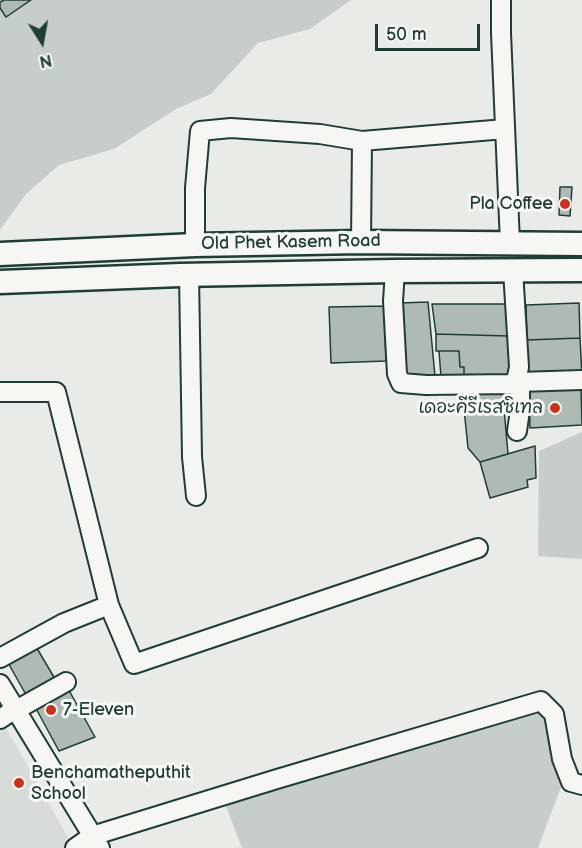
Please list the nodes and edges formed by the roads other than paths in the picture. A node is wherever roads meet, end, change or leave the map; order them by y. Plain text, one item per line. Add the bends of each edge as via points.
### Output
1 (501, 0) edge
2 (505, 129) junction
3 (362, 141) junction
4 (361, 242) junction
5 (510, 243) junction
6 (582, 244) edge
7 (195, 245) junction
8 (0, 254) edge
9 (513, 270) junction
10 (582, 270) edge
11 (395, 271) junction
12 (189, 275) junction
13 (0, 282) edge
14 (518, 380) junction
15 (581, 380) edge
16 (0, 392) edge
17 (517, 431) dead end
18 (196, 496) dead end
19 (478, 548) dead end
20 (109, 605) junction
21 (0, 658) edge
22 (66, 682) dead end
23 (0, 684) edge
24 (10, 713) edge
25 (582, 785) edge
26 (96, 842) edge
27 (75, 848) edge

1 - 2 street
2 - 3 street
2 - 5 street
3 - 4 street
3 - 7 street via 231,128 200,131
4 - 5 main road, Old Phet Kasem Road
4 - 7 main road, Old Phet Kasem Road
5 - 6 main road, Old Phet Kasem Road
7 - 8 main road, Old Phet Kasem Road
9 - 10 main road, Old Phet Kasem Road
9 - 11 main road, Old Phet Kasem Road
9 - 14 street
11 - 12 main road, Old Phet Kasem Road
11 - 14 street via 393,312 401,383 513,384
12 - 13 main road, Old Phet Kasem Road
12 - 18 street
14 - 15 street
14 - 17 street
16 - 20 street via 56,392
19 - 20 street via 134,664
20 - 21 street via 64,623
22 - 24 street
23 - 24 street
24 - 26 street
25 - 26 street via 571,782 562,759 554,714 541,701 289,775
26 - 27 street

